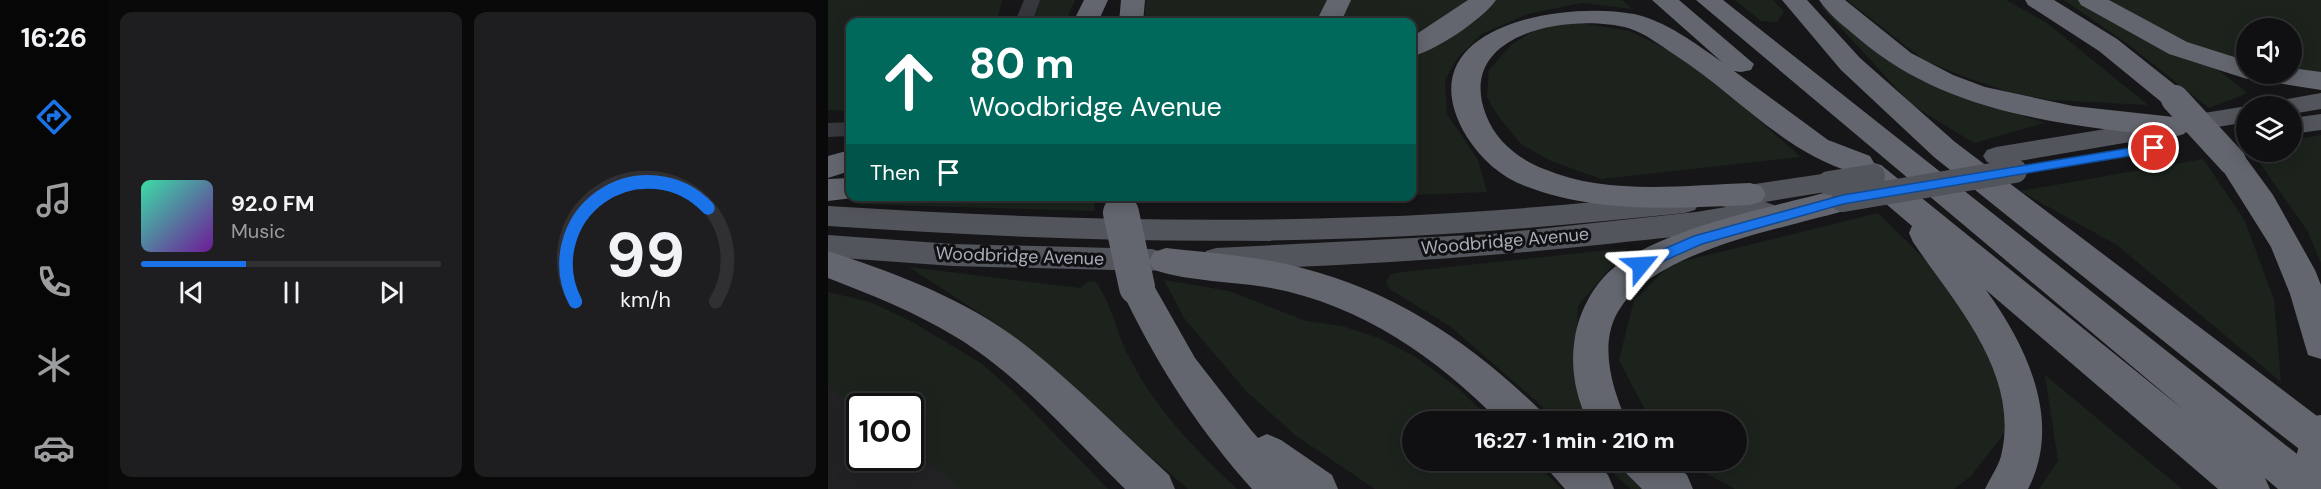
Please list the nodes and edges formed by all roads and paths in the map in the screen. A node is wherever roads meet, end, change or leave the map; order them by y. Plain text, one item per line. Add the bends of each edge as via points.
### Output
1 (1032, 0) edge
2 (1096, 0) edge
3 (1133, 0) edge
4 (1339, 0) edge
5 (1484, 0) edge
6 (1664, 0) edge
7 (1708, 0) edge
8 (1794, 0) edge
9 (1831, 0) edge
10 (2037, 0) edge
11 (2090, 0) edge
12 (1025, 18) edge
13 (1088, 18) edge
14 (1131, 18) edge
15 (1331, 18) edge
16 (1416, 46) edge
17 (2236, 66) edge
18 (2302, 78) edge
19 (2321, 81) edge
20 (2321, 101) edge
21 (2302, 104) edge
22 (2175, 113) junction
23 (2236, 114) edge
24 (2321, 122) edge
25 (2302, 125) edge
26 (846, 129) edge
27 (828, 130) edge
28 (2236, 145) edge
29 (2236, 147) edge
30 (846, 162) edge
31 (2246, 162) edge
32 (1859, 164) junction
33 (2006, 164) junction
34 (828, 167) edge
35 (846, 189) edge
36 (828, 190) edge
37 (1836, 191) junction
38 (1750, 194) junction
39 (1120, 201) edge
40 (1905, 203) junction
41 (828, 216) edge
42 (828, 246) edge
43 (1166, 261) junction
44 (828, 264) edge
45 (2321, 344) edge
46 (1180, 368) junction
47 (1515, 411) edge
48 (1602, 411) edge
49 (2316, 460) edge
50 (1576, 471) edge
51 (1652, 471) edge
52 (1154, 489) edge
53 (1280, 489) edge
54 (1317, 489) edge
55 (1593, 489) edge
56 (1672, 489) edge
57 (2006, 489) edge
58 (2249, 489) edge

1 - 12 lane
2 - 13 highway
3 - 14 highway
4 - 15 highway
5 - 16 highway
6 - 32 highway
7 - 49 highway
8 - 49 highway via 1867,84
9 - 22 highway via 1891,52 1914,66 2001,102 2069,117
10 - 22 highway via 2108,45
11 - 17 highway via 2178,48
18 - 19 highway
20 - 21 main road
22 - 23 main road, Woodbridge Avenue
22 - 28 highway, bridge
22 - 33 main road, Woodbridge Avenue
24 - 25 main road
26 - 27 lane
29 - 33 main road, Woodbridge Avenue
30 - 34 highway
31 - 45 highway via 2258,195 2302,275
32 - 38 highway via 1819,149 1700,59 1656,32 1628,21 1587,15 1534,22 1491,43 1475,57 1464,76 1467,108 1484,142 1504,161 1533,177 1605,196
32 - 40 highway
33 - 37 main road, Woodbridge Avenue, bridge
35 - 36 highway
37 - 38 main road, Woodbridge Avenue
37 - 43 main road, Woodbridge Avenue via 1724,219 1478,245
37 - 48 highway via 1670,250 1641,265 1616,286 1599,312 1591,342 1591,376
38 - 41 main road, Woodbridge Avenue via 1598,213 1367,230 1075,230
39 - 46 highway, bridge via 1137,287 1156,330
40 - 57 highway via 2000,342 2014,375 2022,413 2023,447
40 - 58 highway
42 - 43 main road, Woodbridge Avenue via 953,255
43 - 47 highway via 1301,281 1348,296 1395,317 1441,345
44 - 52 highway via 919,299 970,327 1016,359
46 - 53 highway via 1222,428
46 - 54 highway via 1233,425 1296,477
50 - 55 highway
51 - 56 highway

